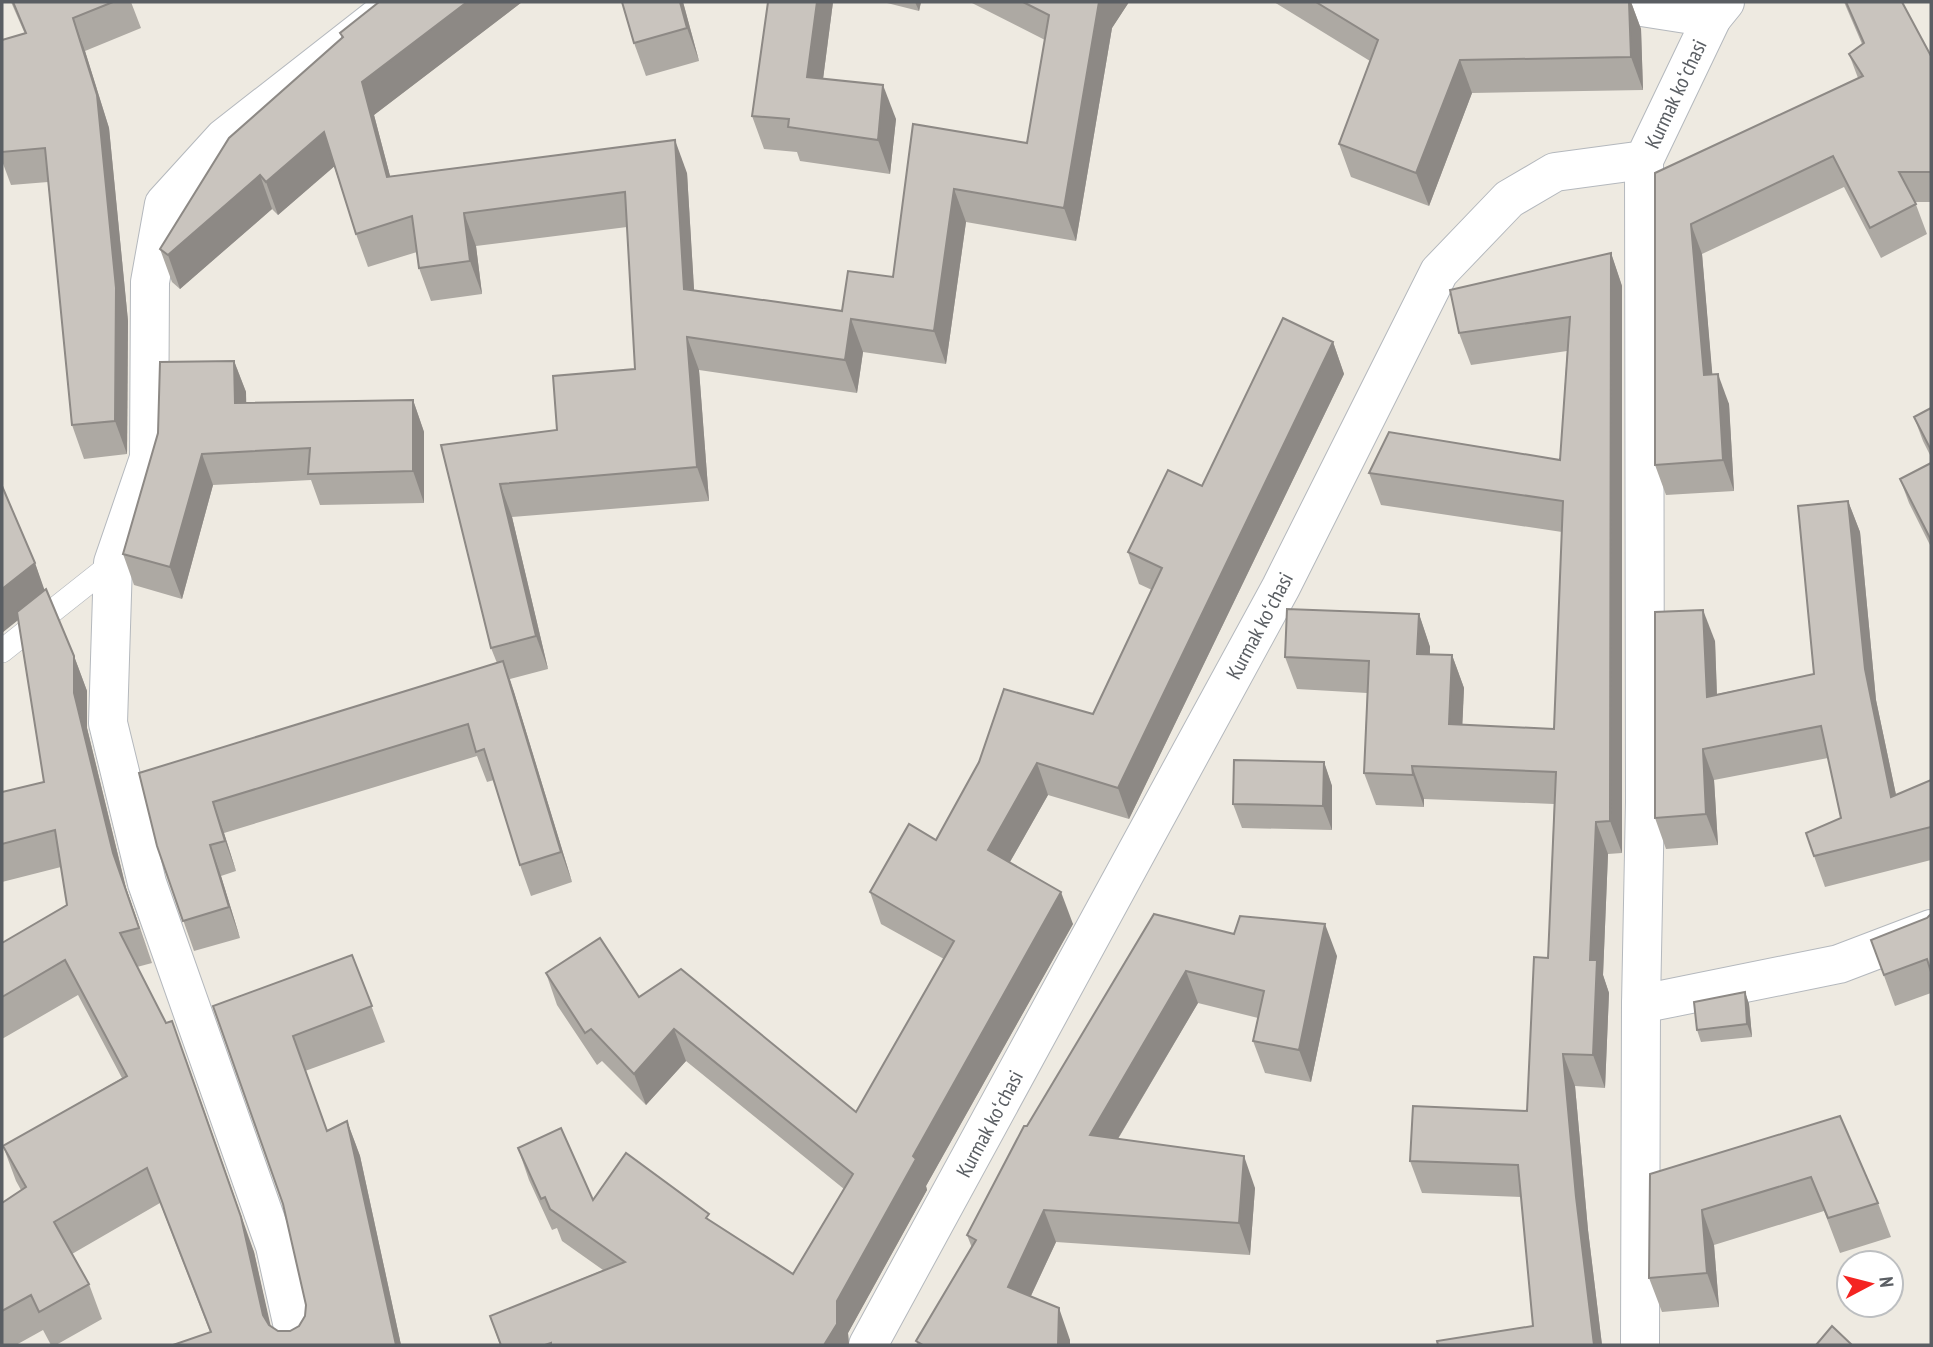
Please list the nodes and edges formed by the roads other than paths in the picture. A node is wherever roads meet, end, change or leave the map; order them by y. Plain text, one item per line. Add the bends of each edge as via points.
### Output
1 (398, 2) edge
2 (1610, 2) edge
3 (1718, 10) edge
4 (1644, 160) junction
5 (113, 563) junction
6 (2, 651) edge
7 (1931, 929) edge
8 (1641, 1004) junction
9 (297, 1345) edge
10 (868, 1345) edge
11 (1640, 1345) edge

1 - 5 street via 223,138 164,204 150,282 149,458
2 - 3 street
3 - 4 street, Kurmak koʻchasi
4 - 8 street
4 - 10 street, Kurmak koʻchasi via 1555,172 1509,199 1439,272 1275,599
5 - 6 lane
5 - 9 street via 108,723 147,883 275,1246
7 - 8 street via 1839,964
8 - 11 street

